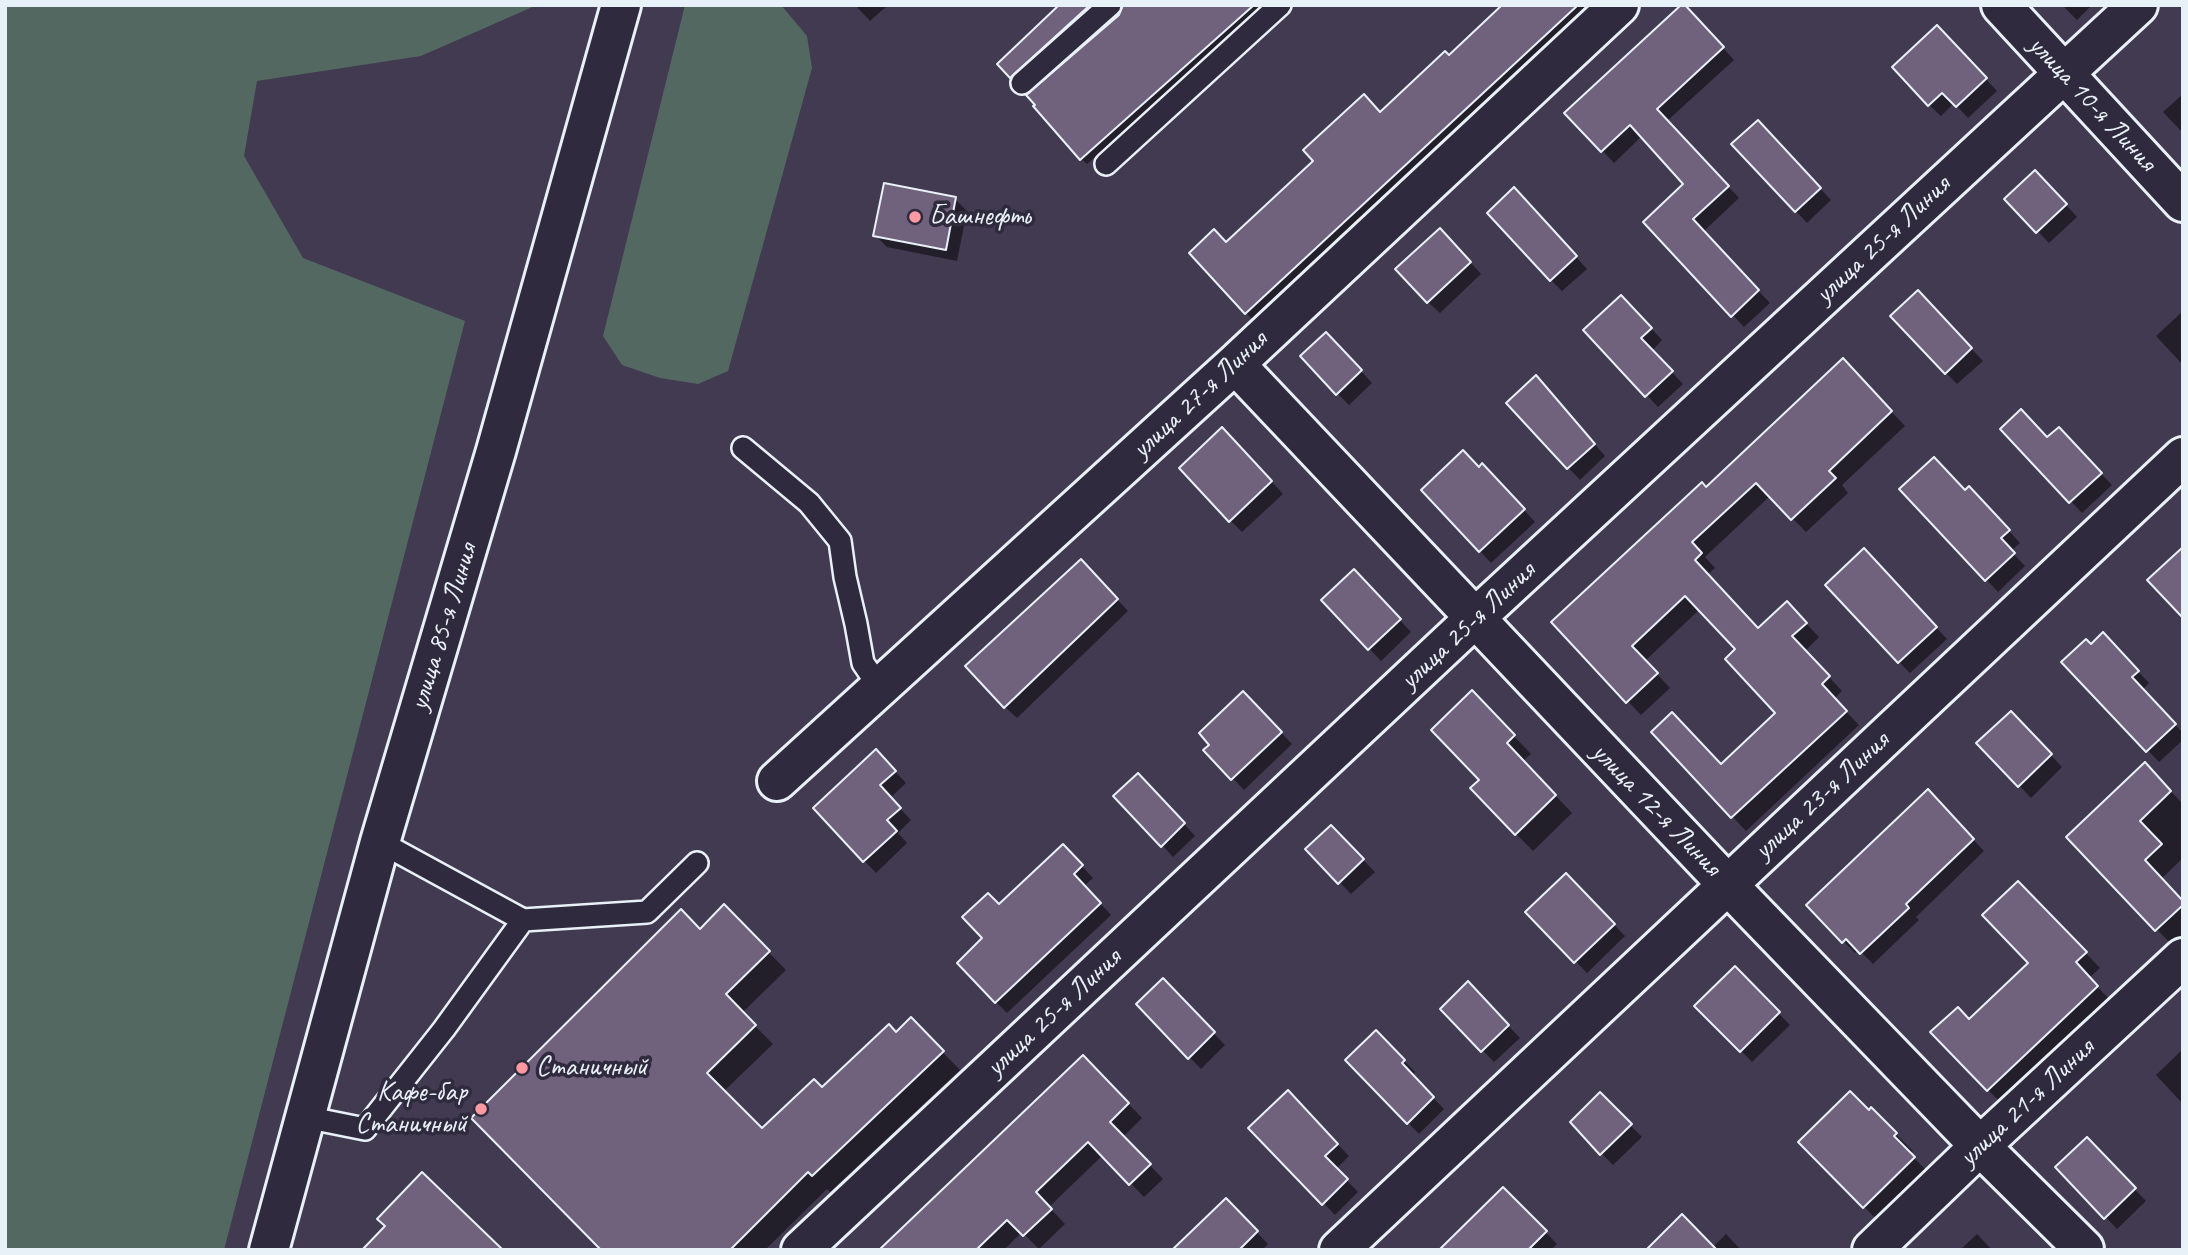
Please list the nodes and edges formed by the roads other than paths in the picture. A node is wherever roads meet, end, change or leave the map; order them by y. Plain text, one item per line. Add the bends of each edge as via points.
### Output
1 (621, 5) edge
2 (1110, 5) edge
3 (1280, 5) edge
4 (1619, 5) edge
5 (2001, 5) edge
6 (2138, 5) edge
7 (2063, 74) junction
8 (1022, 83) dead end
9 (1106, 164) dead end
10 (2183, 202) edge
11 (1235, 365) junction
12 (743, 448) dead end
13 (2183, 457) edge
14 (1474, 619) junction
15 (880, 688) junction
16 (777, 781) dead end
17 (380, 842) junction
18 (697, 863) dead end
19 (1727, 884) junction
20 (523, 920) junction
21 (2183, 958) edge
22 (305, 1117) junction
23 (1980, 1146) junction
24 (807, 1248) edge
25 (2084, 1249) edge
26 (269, 1250) edge
27 (1339, 1250) edge
28 (1872, 1250) edge

1 - 17 street, улица 85-я Линия
2 - 8 lane
3 - 9 lane
4 - 11 street, улица 27-я Линия
5 - 7 street, улица 10-я Линия
6 - 7 street, улица 25-я Линия
7 - 10 street, улица 10-я Линия
7 - 14 street, улица 25-я Линия
11 - 14 street, улица 12-я Линия
11 - 15 street, улица 27-я Линия
12 - 15 lane via 809,503 840,541 863,663
13 - 19 street, улица 23-я Линия
14 - 19 street, улица 12-я Линия
14 - 24 street, улица 25-я Линия
15 - 16 street, улица 27-я Линия
17 - 20 lane
17 - 22 street, улица 85-я Линия
18 - 20 lane via 647,912
19 - 23 street, улица 12-я Линия
19 - 27 street, улица 23-я Линия
20 - 22 lane via 365,1129
21 - 23 street, улица 21-я Линия
22 - 26 street, улица 85-я Линия
23 - 25 street, улица 12-я Линия
23 - 28 street, улица 21-я Линия

